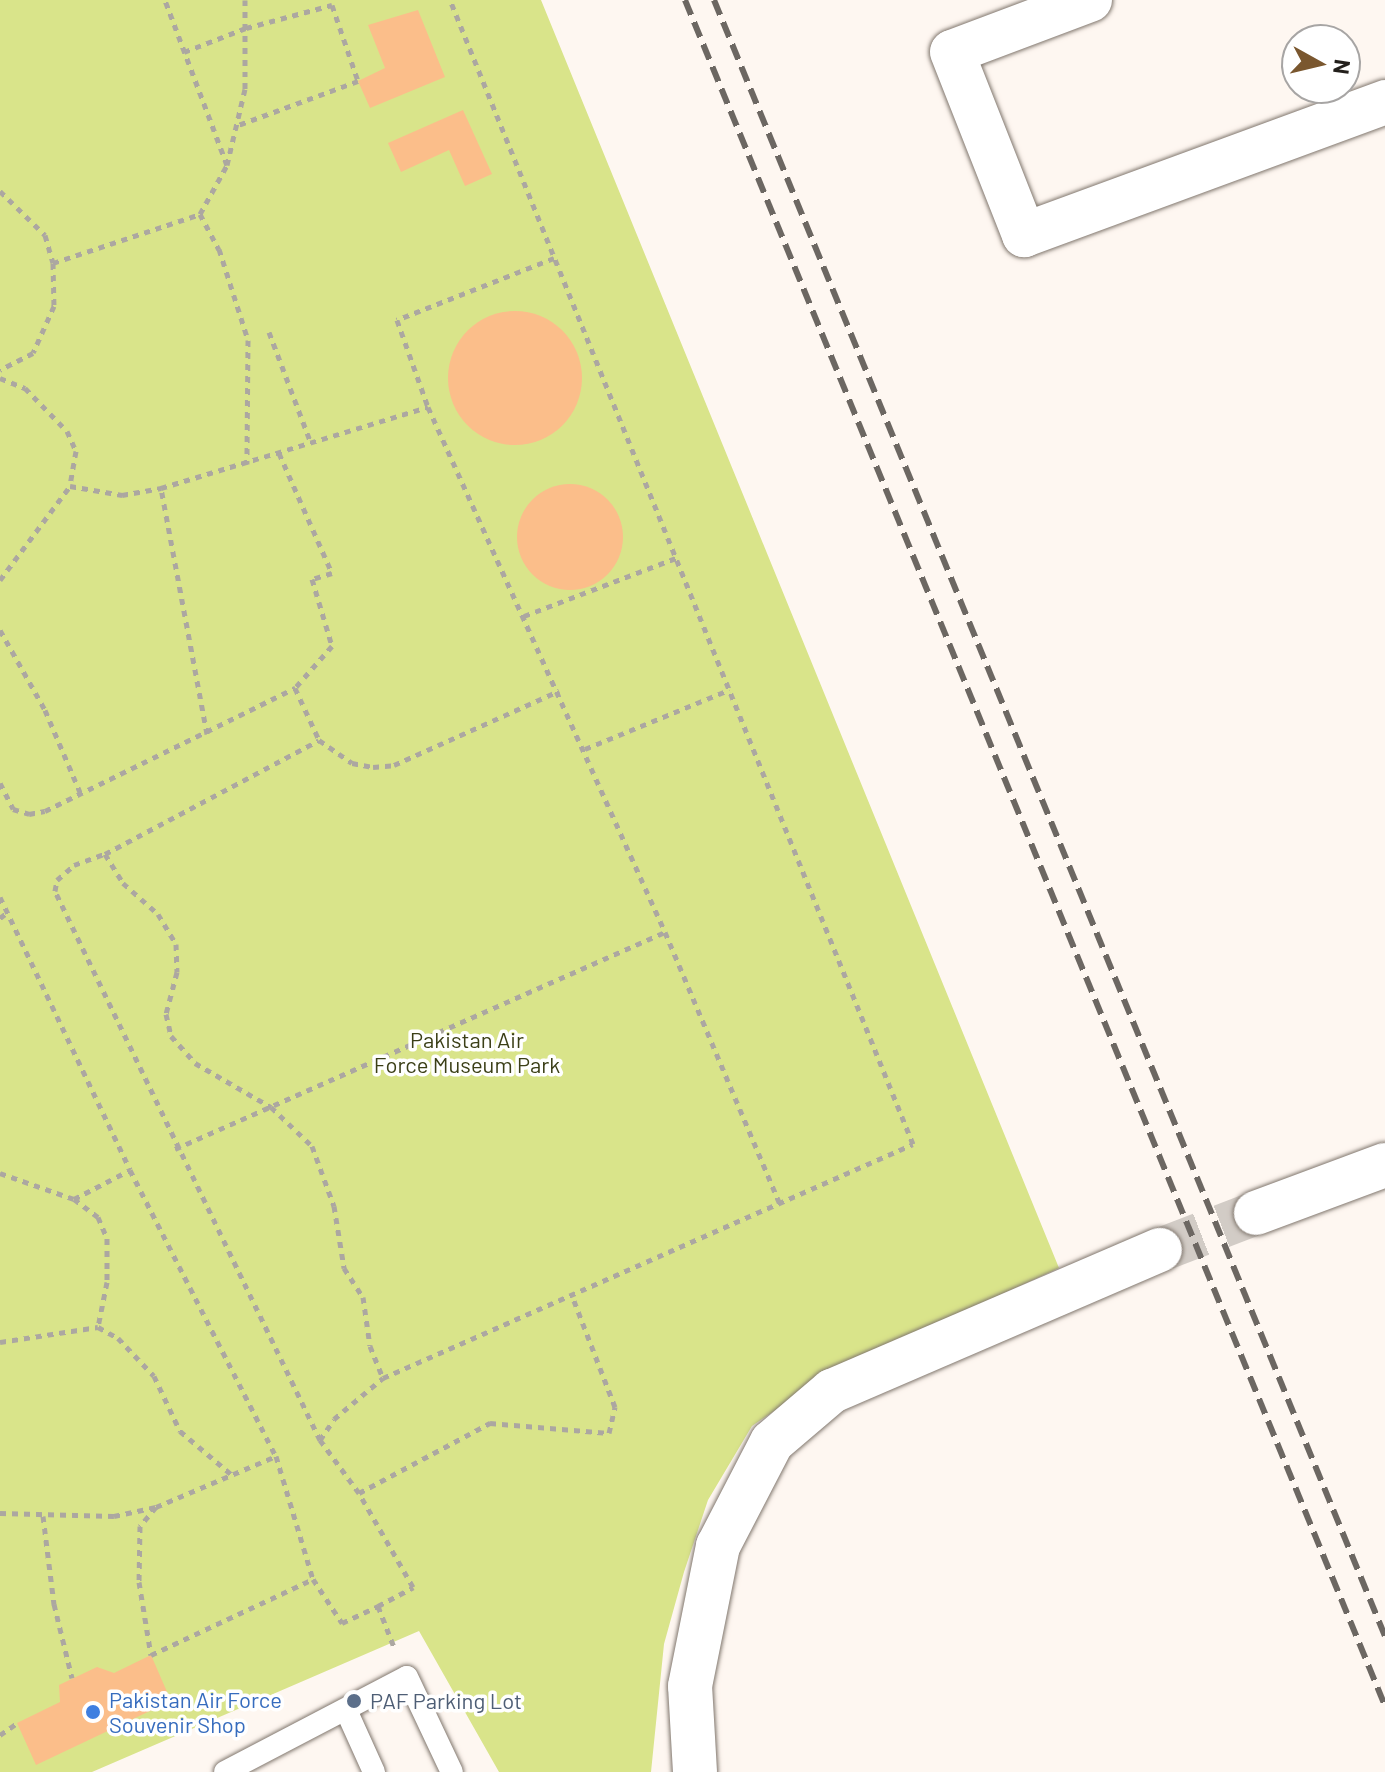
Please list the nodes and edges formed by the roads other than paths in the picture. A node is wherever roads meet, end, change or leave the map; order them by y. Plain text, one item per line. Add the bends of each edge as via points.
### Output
1 (1090, 0) edge
2 (1385, 102) edge
3 (1385, 1165) edge
4 (1256, 1213) tunnel mouth
5 (1160, 1250) tunnel mouth
6 (346, 1710) junction
7 (225, 1772) edge
8 (374, 1772) edge
9 (452, 1772) edge
10 (695, 1772) edge

1 - 2 street via 952,52 1024,235
3 - 4 street
5 - 10 street via 832,1391 772,1442 718,1546 690,1686
6 - 7 lane
6 - 8 lane
6 - 9 lane via 407,1677

